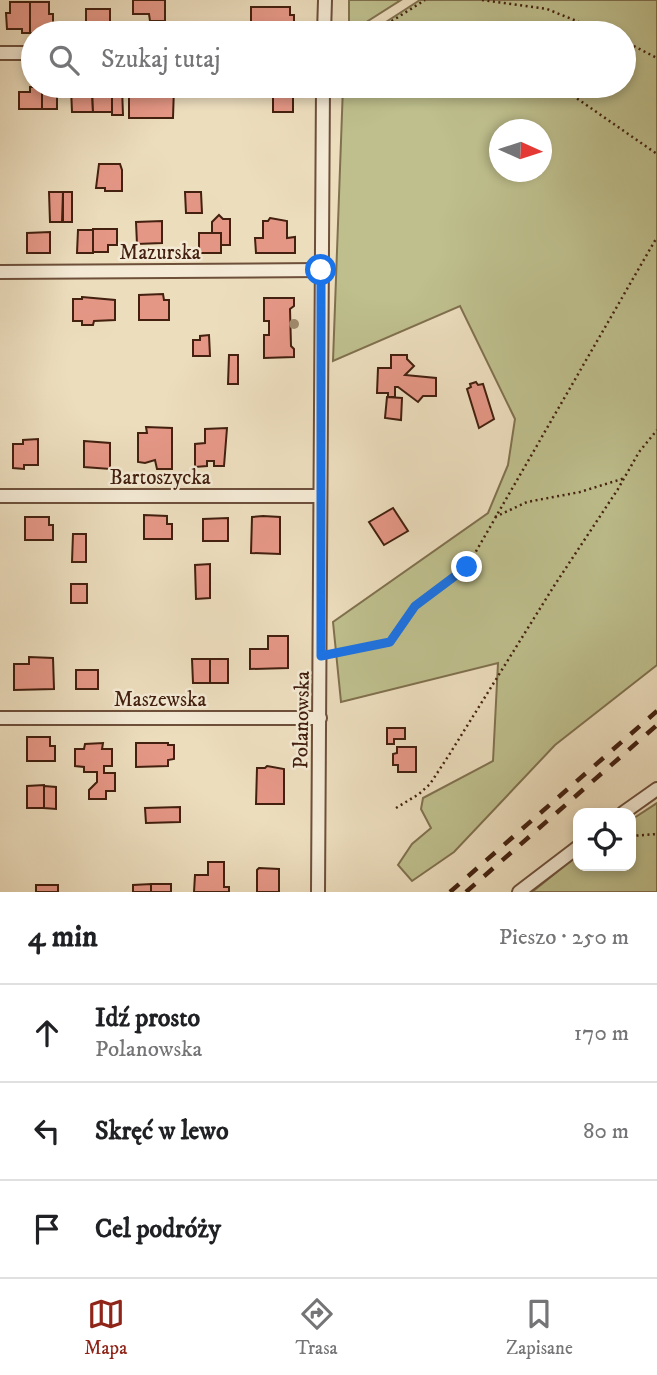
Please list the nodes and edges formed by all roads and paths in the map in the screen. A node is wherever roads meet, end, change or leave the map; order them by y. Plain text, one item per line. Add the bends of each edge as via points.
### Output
1 (325, 0) edge
2 (425, 0) edge
3 (482, 0) edge
4 (324, 21) edge
5 (392, 21) edge
6 (576, 21) edge
7 (636, 47) edge
8 (0, 53) edge
9 (21, 53) edge
10 (657, 58) edge
11 (323, 98) edge
12 (576, 98) edge
13 (657, 154) edge
14 (657, 237) edge
15 (321, 270) junction
16 (0, 272) edge
17 (657, 430) edge
18 (625, 478) junction
19 (0, 496) edge
20 (320, 496) junction
21 (495, 517) junction
22 (321, 656) junction
23 (0, 718) edge
24 (320, 718) junction
25 (657, 789) edge
26 (396, 808) dead end
27 (630, 808) edge
28 (657, 834) edge
29 (636, 836) edge
30 (573, 851) edge
31 (318, 892) edge
32 (519, 892) edge

1 - 4 street
2 - 5 path
3 - 6 path via 547,9
7 - 10 path
8 - 9 street
11 - 15 street, Polanowska
12 - 13 path
14 - 21 path
15 - 16 street, Mazurska
15 - 20 street, Polanowska
17 - 18 path
18 - 21 path via 527,502
18 - 26 path via 443,765 419,794
19 - 20 street, Bartoszycka
20 - 22 street, Polanowska
21 - 22 path via 467,567 415,606 390,642
22 - 24 street, Polanowska
23 - 24 street, Maszewska
24 - 31 street, Polanowska
25 - 27 street
28 - 29 path
30 - 32 street

